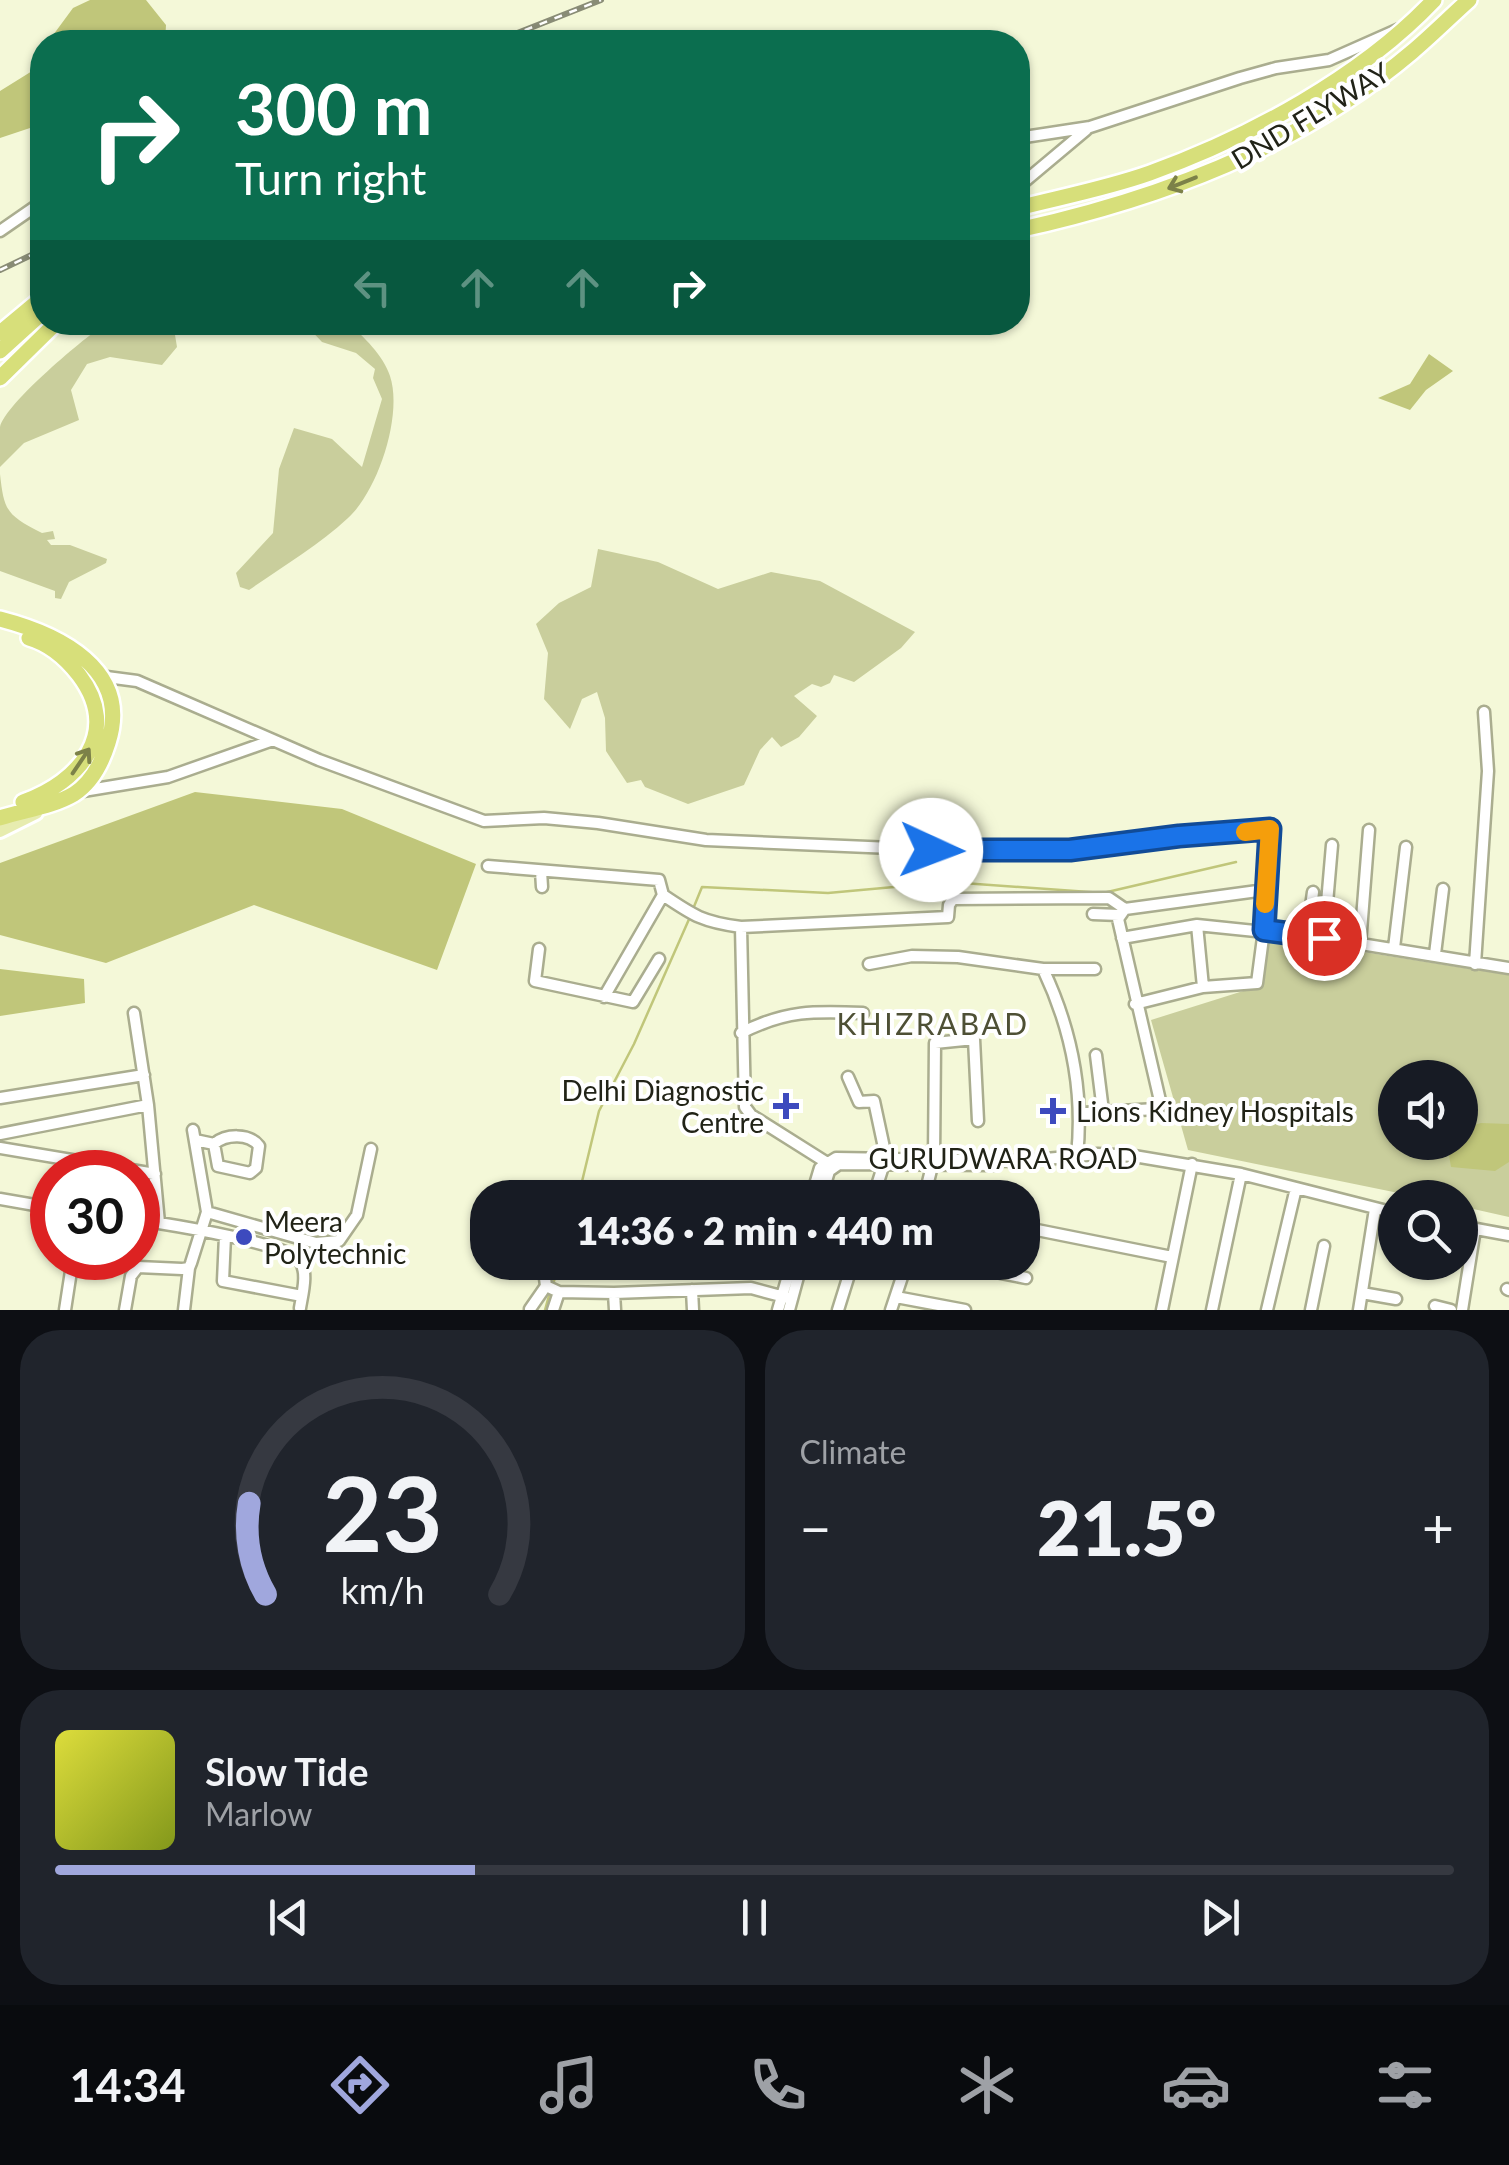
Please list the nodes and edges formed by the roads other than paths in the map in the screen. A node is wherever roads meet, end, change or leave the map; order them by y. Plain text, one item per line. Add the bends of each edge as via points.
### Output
1 (1434, 0) edge
2 (1469, 0) edge
3 (1405, 28) junction
4 (1090, 127) junction
5 (1030, 136) edge
6 (1030, 177) edge
7 (1030, 205) edge
8 (30, 210) edge
9 (1030, 227) edge
10 (0, 231) edge
11 (30, 308) edge
12 (30, 324) edge
13 (0, 333) edge
14 (44, 335) edge
15 (0, 351) edge
16 (0, 378) edge
17 (0, 619) edge
18 (0, 629) edge
19 (99, 676) junction
20 (1484, 712) dead end
21 (273, 740) junction
22 (76, 792) junction
23 (56, 804) junction
24 (0, 810) edge
25 (0, 818) edge
26 (0, 830) edge
27 (1369, 830) dead end
28 (1332, 845) dead end
29 (1406, 847) dead end
30 (488, 866) dead end
31 (541, 871) junction
32 (542, 887) dead end
33 (1443, 889) dead end
34 (1266, 890) junction
35 (1313, 892) dead end
36 (663, 895) junction
37 (1122, 912) junction
38 (1093, 914) dead end
39 (1197, 925) junction
40 (740, 927) junction
41 (1264, 930) junction
42 (1307, 936) junction
43 (1122, 938) junction
44 (1324, 938) junction
45 (1360, 944) junction
46 (1394, 948) junction
47 (539, 949) dead end
48 (1435, 954) junction
49 (659, 959) dead end
50 (869, 964) dead end
51 (1476, 964) junction
52 (1509, 968) edge
53 (1043, 969) junction
54 (1095, 970) dead end
55 (1203, 987) junction
56 (604, 997) junction
57 (1135, 1004) junction
58 (134, 1013) dead end
59 (863, 1013) dead end
60 (741, 1033) junction
61 (1096, 1055) dead end
62 (144, 1076) junction
63 (848, 1077) dead end
64 (1120, 1096) dead end
65 (0, 1098) edge
66 (148, 1105) junction
67 (1122, 1110) junction
68 (1103, 1111) junction
69 (1081, 1113) junction
70 (978, 1122) dead end
71 (0, 1134) edge
72 (214, 1144) junction
73 (0, 1148) edge
74 (153, 1150) edge
75 (371, 1150) dead end
76 (30, 1153) edge
77 (1077, 1156) junction
78 (884, 1161) junction
79 (933, 1162) junction
80 (829, 1164) junction
81 (1192, 1164) junction
82 (1241, 1174) junction
83 (816, 1180) edge
84 (825, 1180) edge
85 (879, 1180) edge
86 (928, 1180) edge
87 (1296, 1188) junction
88 (0, 1199) edge
89 (30, 1204) edge
90 (1375, 1209) junction
91 (1378, 1210) edge
92 (207, 1212) junction
93 (160, 1222) edge
94 (200, 1230) junction
95 (1040, 1230) edge
96 (1478, 1230) edge
97 (1509, 1235) edge
98 (225, 1236) junction
99 (1324, 1246) dead end
100 (1172, 1256) junction
101 (188, 1268) junction
102 (70, 1280) edge
103 (550, 1280) edge
104 (847, 1280) edge
105 (901, 1280) edge
106 (1467, 1280) edge
107 (553, 1288) junction
108 (692, 1290) junction
109 (1362, 1292) junction
110 (614, 1294) junction
111 (896, 1296) junction
112 (1396, 1299) dead end
113 (301, 1302) edge
114 (788, 1302) edge
115 (925, 1306) edge
116 (1436, 1306) dead end
117 (530, 1309) edge
118 (65, 1310) edge
119 (126, 1310) edge
120 (184, 1310) edge
121 (553, 1310) edge
122 (615, 1310) edge
123 (693, 1310) edge
124 (778, 1310) edge
125 (838, 1310) edge
126 (891, 1310) edge
127 (965, 1310) edge
128 (1162, 1310) edge
129 (1212, 1310) edge
130 (1267, 1310) edge
131 (1311, 1310) edge
132 (1359, 1310) edge
133 (1452, 1310) edge
134 (1462, 1310) edge

1 - 3 highway, DND FLYWAY
2 -> 9 highway, DND FLYWAY via 1350,96 1238,161 1149,196
3 - 4 street via 1344,55 1240,78
3 - 7 highway, DND FLYWAY via 1234,139 1148,174
4 - 5 street
4 - 6 street
8 - 10 street
11 - 13 highway
12 - 15 highway
14 - 16 highway
17 - 19 highway via 66,643
24 -> 18 highway via 71,776 98,720 86,684 66,658
19 - 21 street via 137,681
19 - 22 highway via 111,706 111,734 98,767
20 - 51 street via 1488,771
21 - 22 street via 168,778
21 - 34 street via 484,821 544,818 706,840 1010,852 1270,829
22 - 23 highway
23 - 25 highway
23 - 26 main road
27 - 45 street
28 - 44 street
29 - 46 street
30 - 31 street
31 - 32 street
31 - 36 street via 659,880
33 - 48 street
34 - 37 street
34 - 41 street
35 - 42 street
36 - 40 street via 710,923
36 - 56 street
37 - 38 street
37 - 40 street via 1110,898 953,899 948,917
37 - 43 street
39 - 41 street
39 - 43 street
39 - 55 street
40 - 60 street
41 - 42 street
41 - 55 street via 1257,982
42 - 44 street
43 - 57 street
44 - 45 street
45 - 46 street
46 - 48 street
47 - 56 street via 535,981
48 - 51 street
49 - 56 street via 633,1002
50 - 53 street via 958,957
51 - 52 street
53 - 54 street
53 - 69 street via 1072,1051
55 - 57 street
57 - 67 street via 1161,1105
58 - 62 street
59 - 60 street via 774,1016
60 - 80 street via 748,1112
61 - 68 street
62 - 65 street
62 - 66 street
63 - 78 street via 859,1102 874,1102
64 - 67 street
66 - 71 street
66 - 74 street
67 - 68 street
68 - 69 street
69 - 77 street
70 - 79 street via 974,1040 934,1043
72 - 72 street via 218,1166 256,1168 256,1141 229,1136
72 - 92 street via 194,1135
73 - 76 street
75 - 92 street via 358,1214 338,1241 316,1243
77 - 79 street, GURUDWARA ROAD via 1014,1166
77 - 81 street, GURUDWARA ROAD
78 - 79 street, GURUDWARA ROAD
78 - 80 street, GURUDWARA ROAD via 847,1157
78 - 85 street
79 - 86 street
80 - 83 street
80 - 84 street
81 - 82 street, GURUDWARA ROAD
81 - 100 street
82 - 87 street, GURUDWARA ROAD
82 - 129 street
87 - 90 street, GURUDWARA ROAD
87 - 130 street
88 - 89 street
90 - 91 street, GURUDWARA ROAD
90 - 109 street
92 - 94 street
93 - 94 street
94 - 98 street
94 - 101 street
95 - 100 street
96 - 97 street
98 - 113 street via 300,1261
98 - 113 street via 223,1281
99 - 131 street
100 - 128 street
101 - 119 street via 138,1267
101 - 120 street
102 - 118 street
103 - 107 street
104 - 125 street
105 - 111 street
106 - 134 street
107 - 110 street
107 - 117 street
107 - 121 street
108 - 110 street
108 - 114 street via 751,1288
108 - 123 street
109 - 112 street
109 - 132 street
110 - 122 street
111 - 115 street
111 - 126 street
114 - 124 street
115 - 127 street
116 - 133 street

